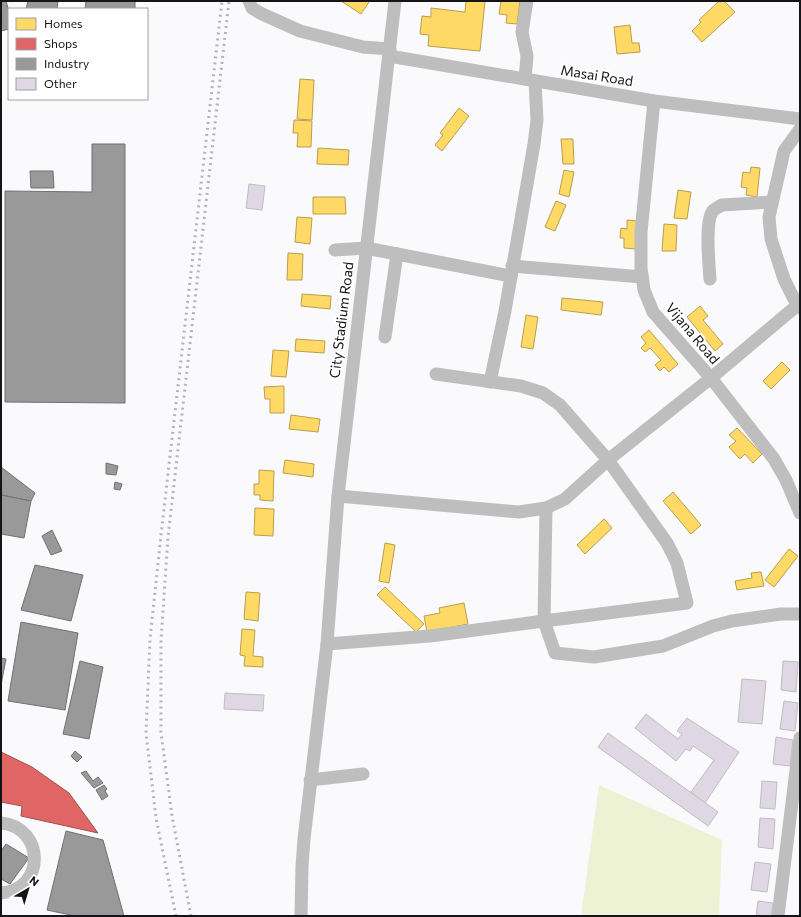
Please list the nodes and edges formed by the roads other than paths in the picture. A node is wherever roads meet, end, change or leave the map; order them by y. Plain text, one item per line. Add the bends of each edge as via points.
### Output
1 (249, 1) edge
2 (395, 1) edge
3 (527, 1) edge
4 (390, 53) junction
5 (530, 80) junction
6 (654, 100) junction
7 (800, 118) edge
8 (800, 129) edge
9 (772, 202) junction
10 (366, 248) junction
11 (335, 250) dead end
12 (398, 254) junction
13 (511, 271) junction
14 (642, 277) junction
15 (710, 279) dead end
16 (799, 305) edge
17 (385, 337) dead end
18 (436, 374) dead end
19 (711, 378) junction
20 (490, 382) junction
21 (608, 460) junction
22 (338, 496) junction
23 (796, 496) edge
24 (546, 508) junction
25 (800, 513) edge
26 (800, 614) edge
27 (544, 621) junction
28 (327, 644) junction
29 (800, 738) edge
30 (363, 774) dead end
31 (310, 780) junction
32 (1, 823) edge
33 (1, 893) edge
34 (301, 916) edge
35 (778, 916) edge

1 - 4 street, Masai Road via 252,8 260,14 300,31
2 - 4 street, City Stadium Road
3 - 5 street via 522,32
4 - 5 street, Masai Road
4 - 10 street, City Stadium Road
5 - 6 street, Masai Road
5 - 13 street via 537,120
6 - 7 street, Masai Road
6 - 14 street, Vijana Road via 641,232
8 - 9 street via 784,152
9 - 15 street via 722,205 711,213 708,240
9 - 16 street via 771,239 784,279
10 - 11 street
10 - 12 street
10 - 22 street, City Stadium Road
12 - 13 street
12 - 17 street
13 - 14 street
13 - 20 street
14 - 19 street, Vijana Road via 644,290 654,312
16 - 19 street
18 - 20 street
19 - 21 street
19 - 23 street, Vijana Road via 774,459
20 - 21 street via 521,386 543,393 560,405
21 - 24 street via 565,499
21 - 27 street via 667,543 677,563 687,603
22 - 24 street via 519,512
22 - 28 street, City Stadium Road
23 - 25 street, Vijana Road
24 - 27 street
26 - 27 street via 781,614 732,622 713,626 663,646 594,657 555,653
27 - 28 street via 430,636
28 - 31 street, City Stadium Road
29 - 35 street
30 - 31 street
31 - 34 street, City Stadium Road via 302,866
32 - 33 street via 9,824 27,836 33,846 35,857 28,879 20,887

